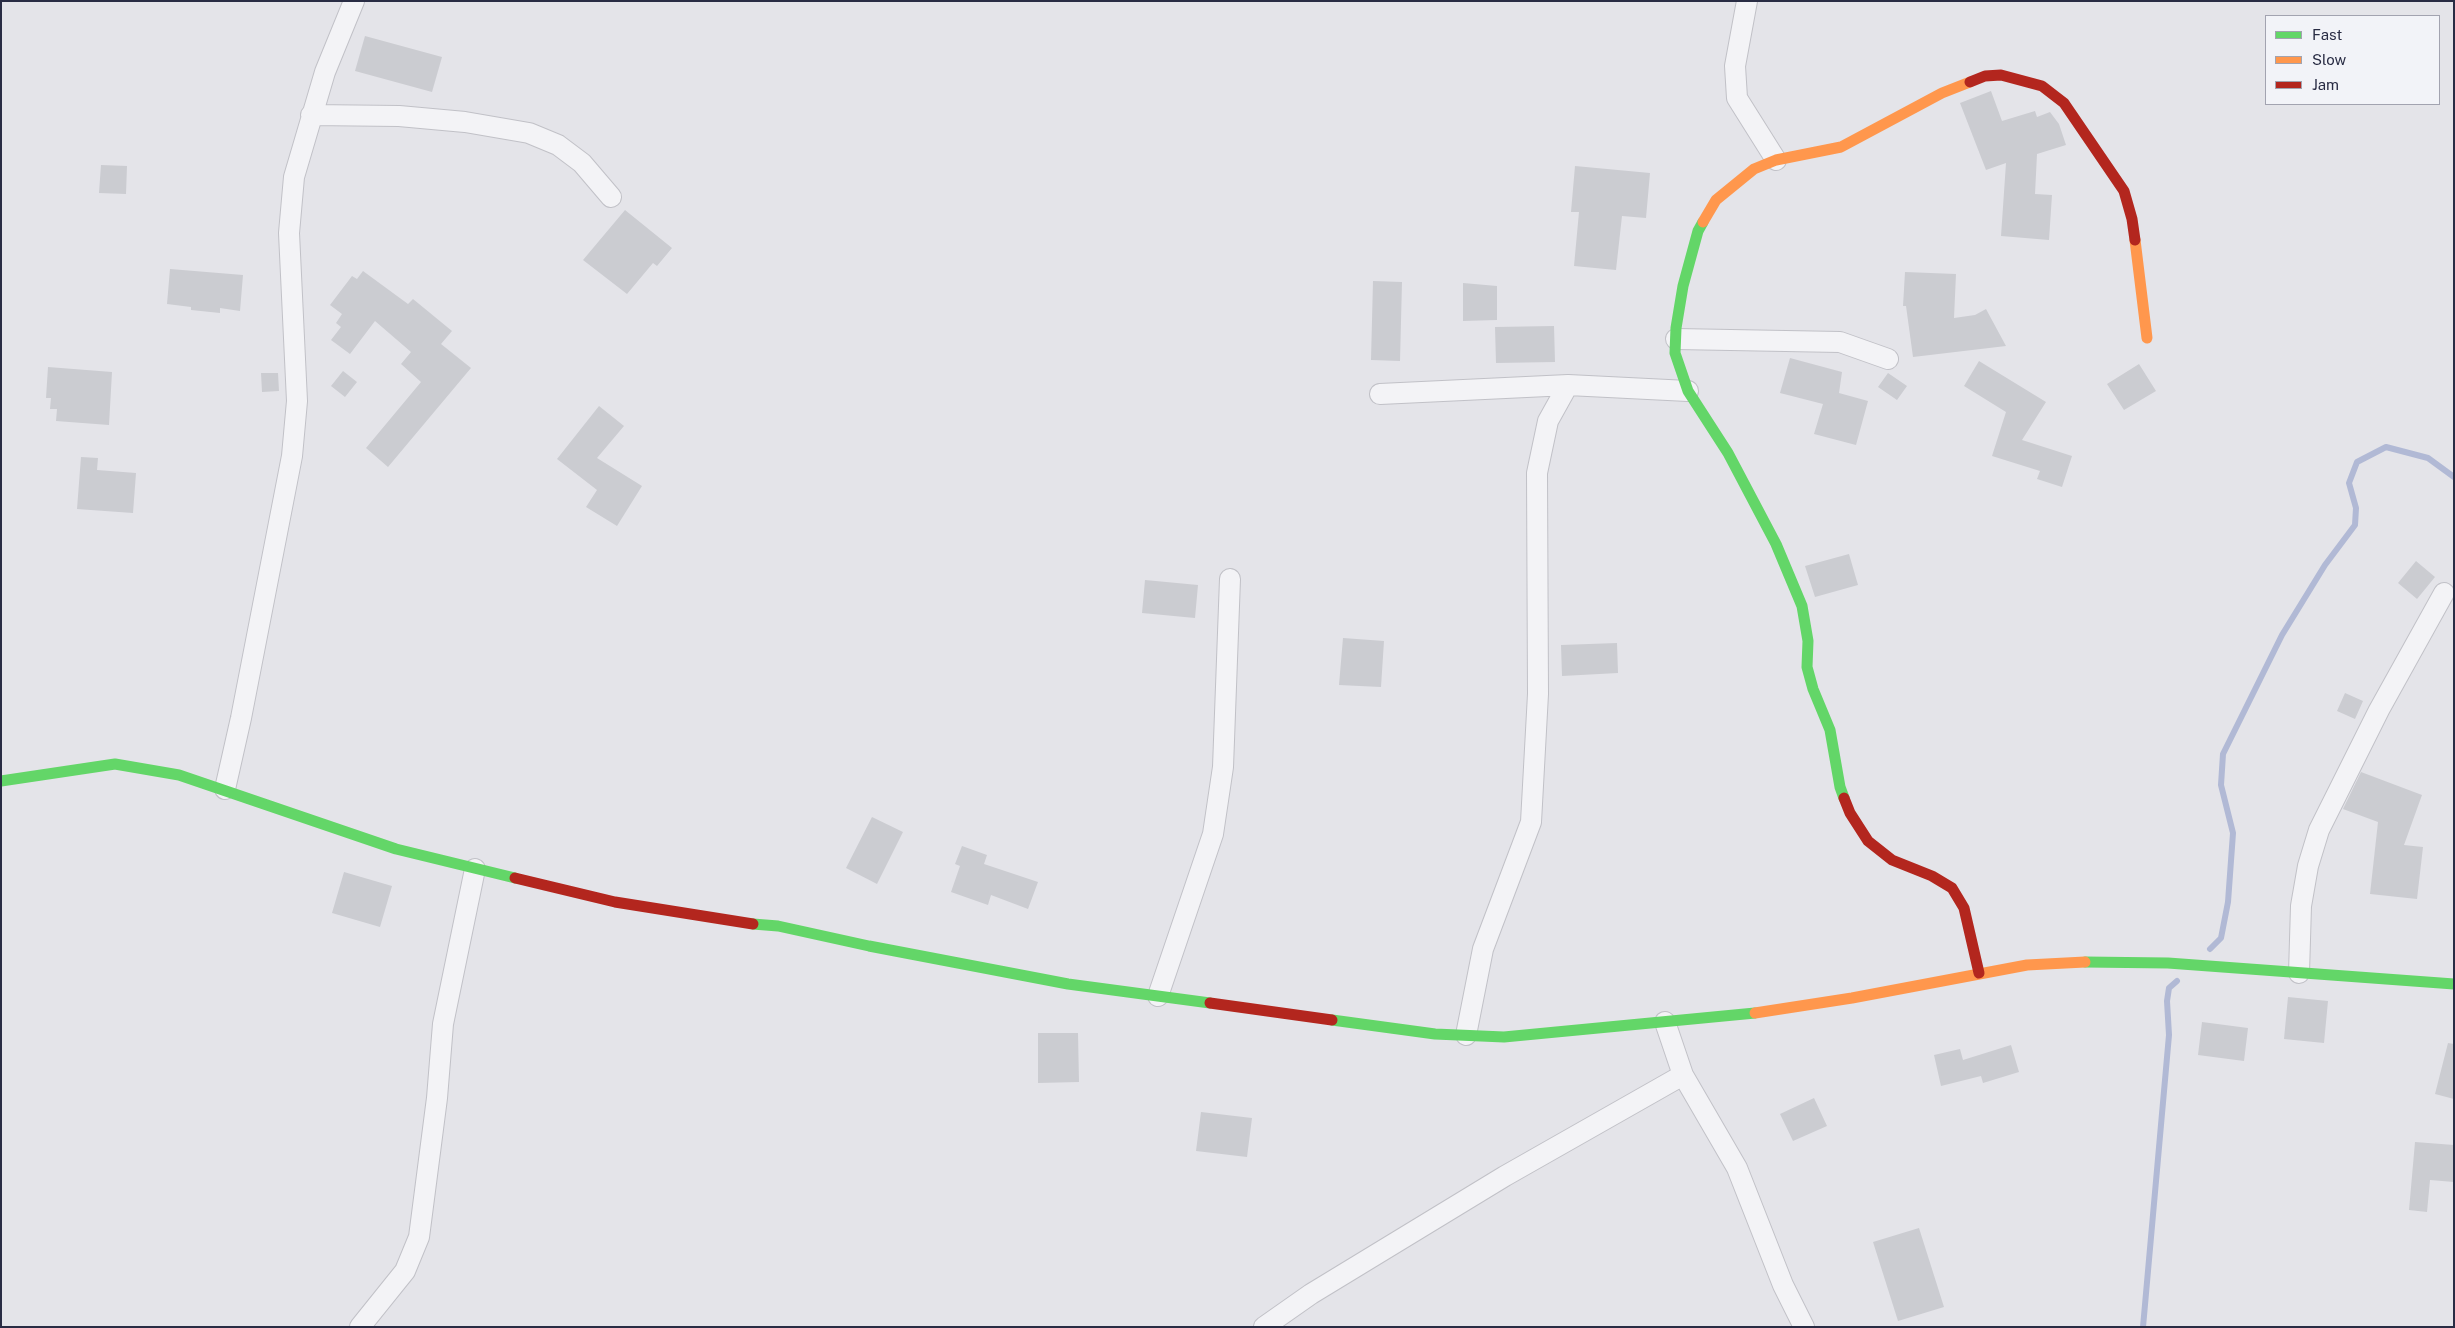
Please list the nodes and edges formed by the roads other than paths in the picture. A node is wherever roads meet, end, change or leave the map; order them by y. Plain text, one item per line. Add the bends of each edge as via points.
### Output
1 (354, 1) edge
2 (1747, 1) edge
3 (311, 115) junction
4 (1776, 160) junction
5 (611, 197) dead end
6 (2147, 338) dead end
7 (1676, 339) junction
8 (1888, 359) dead end
9 (1568, 385) junction
10 (1688, 391) junction
11 (1380, 394) dead end
12 (1230, 579) dead end
13 (2444, 593) dead end
14 (1, 780) edge
15 (225, 789) junction
16 (475, 869) junction
17 (2299, 973) junction
18 (1979, 974) junction
19 (2454, 984) edge
20 (1158, 996) junction
21 (1665, 1022) junction
22 (1466, 1035) junction
23 (1682, 1075) junction
24 (360, 1327) edge
25 (1264, 1327) edge
26 (1804, 1327) edge

1 - 3 street
2 - 4 street via 1735,66 1737,98
3 - 5 street via 399,116 465,122 529,133 558,144 582,163
3 - 15 street via 294,177 289,234 296,401 292,456
4 - 6 street via 1841,147 1942,93 1985,76 2001,75 2042,86 2064,103 2124,191 2132,219
4 - 7 street via 1754,169 1716,200 1698,231 1683,286
7 - 8 street via 1840,342
7 - 10 street via 1675,353
9 - 10 street
9 - 11 street
9 - 22 street via 1548,421 1537,473 1538,694 1531,822 1483,949
10 - 18 street via 1733,461 1776,544 1802,606 1808,641 1807,667 1830,730 1840,787 1850,812 1868,841 1892,860 1952,888 1964,908
12 - 20 street via 1223,767 1213,834
13 - 17 street via 2379,710 2319,830 2301,906
14 - 15 street via 115,764 179,775
15 - 16 street via 370,841
16 - 20 street via 615,902 738,923 778,926 1058,983
16 - 24 street via 443,1024 419,1237 405,1271
17 - 18 street via 2097,960 2028,964
17 - 19 street
18 - 21 street via 1852,998
20 - 22 street via 1435,1034
21 - 22 street via 1504,1036
21 - 23 street
23 - 25 street via 1497,1181 1311,1294
23 - 26 street via 1737,1168 1783,1285

